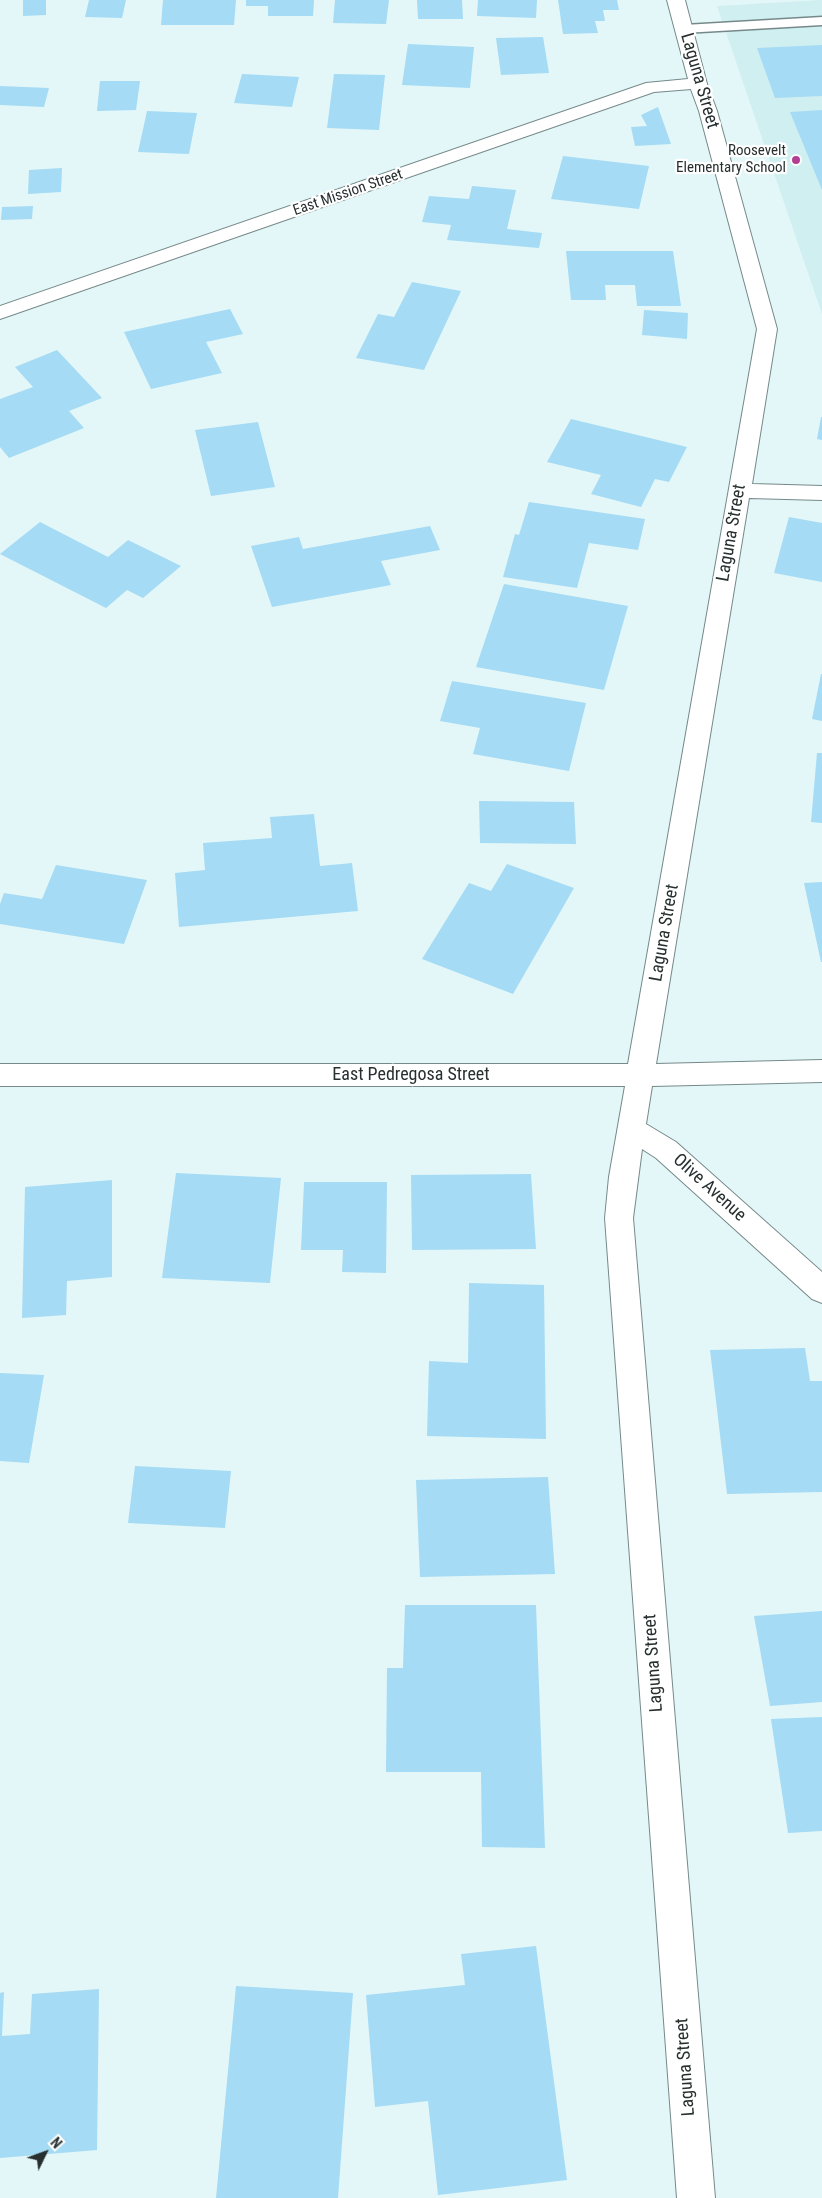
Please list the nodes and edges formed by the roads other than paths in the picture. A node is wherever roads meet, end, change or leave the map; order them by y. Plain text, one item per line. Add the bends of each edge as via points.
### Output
1 (676, 0) edge
2 (822, 21) edge
3 (684, 29) junction
4 (698, 84) junction
5 (0, 313) edge
6 (739, 491) junction
7 (822, 493) edge
8 (822, 1071) edge
9 (0, 1075) edge
10 (641, 1075) junction
11 (631, 1129) junction
12 (822, 1290) edge
13 (696, 2198) edge

1 - 3 street, Laguna Street
2 - 3 lane
3 - 4 street, Laguna Street
4 - 5 street, East Mission Street via 652,88
4 - 6 street, Laguna Street via 767,329
6 - 7 street
6 - 10 street, Laguna Street
8 - 10 street, East Pedregosa Street
9 - 10 street, East Pedregosa Street
10 - 11 street
11 - 12 street, Olive Avenue via 666,1150
11 - 13 street, Laguna Street via 619,1218

